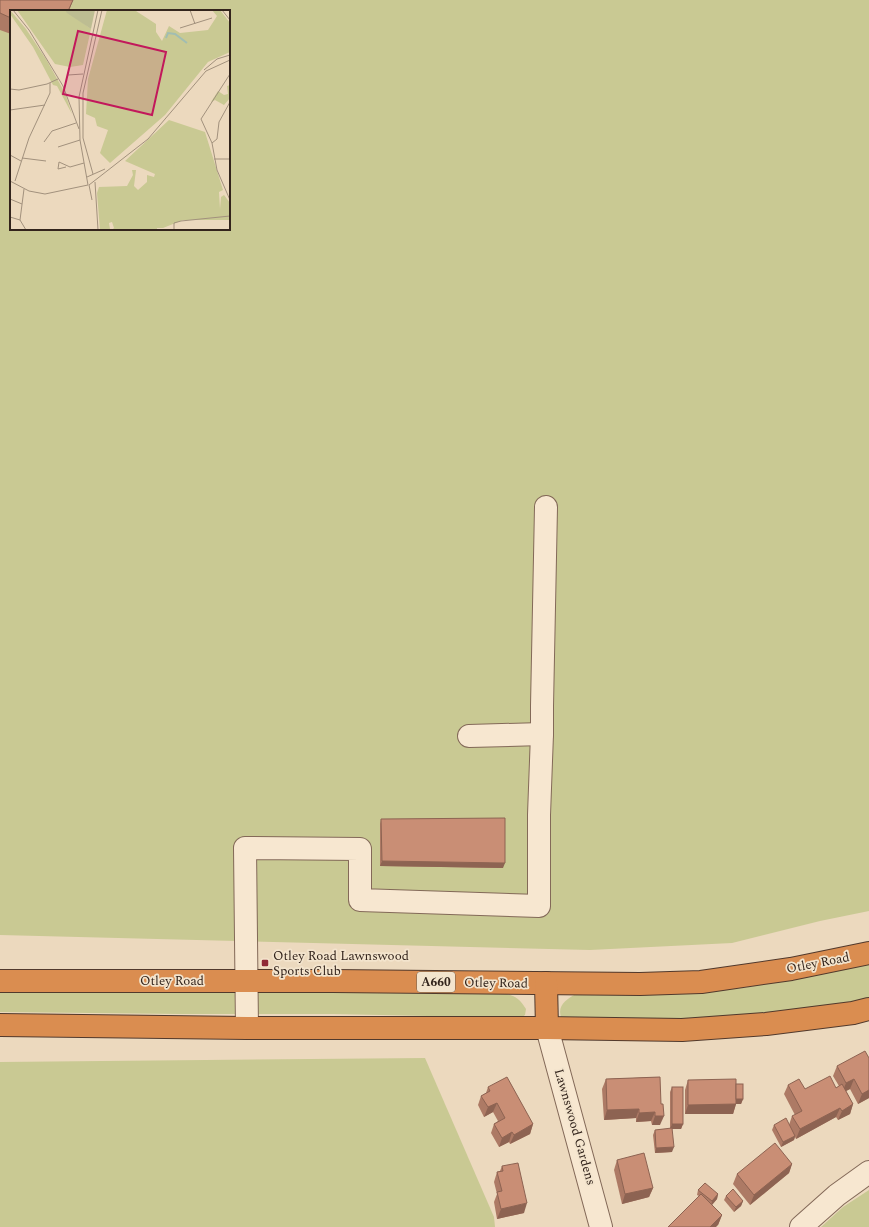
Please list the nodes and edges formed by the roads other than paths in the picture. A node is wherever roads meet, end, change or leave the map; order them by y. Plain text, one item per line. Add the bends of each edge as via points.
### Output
1 (546, 507) dead end
2 (542, 734) junction
3 (469, 736) dead end
4 (869, 953) edge
5 (0, 981) edge
6 (246, 981) junction
7 (546, 983) junction
8 (869, 1009) edge
9 (0, 1025) edge
10 (247, 1028) junction
11 (547, 1028) junction
12 (869, 1172) edge
13 (601, 1227) edge
14 (801, 1227) edge

1 - 2 street
2 - 3 street
2 - 6 street via 539,906 360,900 360,849 245,848
4 - 7 highway, Otley Road / A660 via 791,969 701,982
5 - 6 highway, Otley Road / A660
6 - 7 highway, Otley Road / A660
6 - 10 street
7 - 11 highway
8 - 11 highway via 766,1024 682,1030
9 - 10 highway
10 - 11 highway
11 - 13 street, Lawnswood Gardens
12 - 14 street via 837,1195

